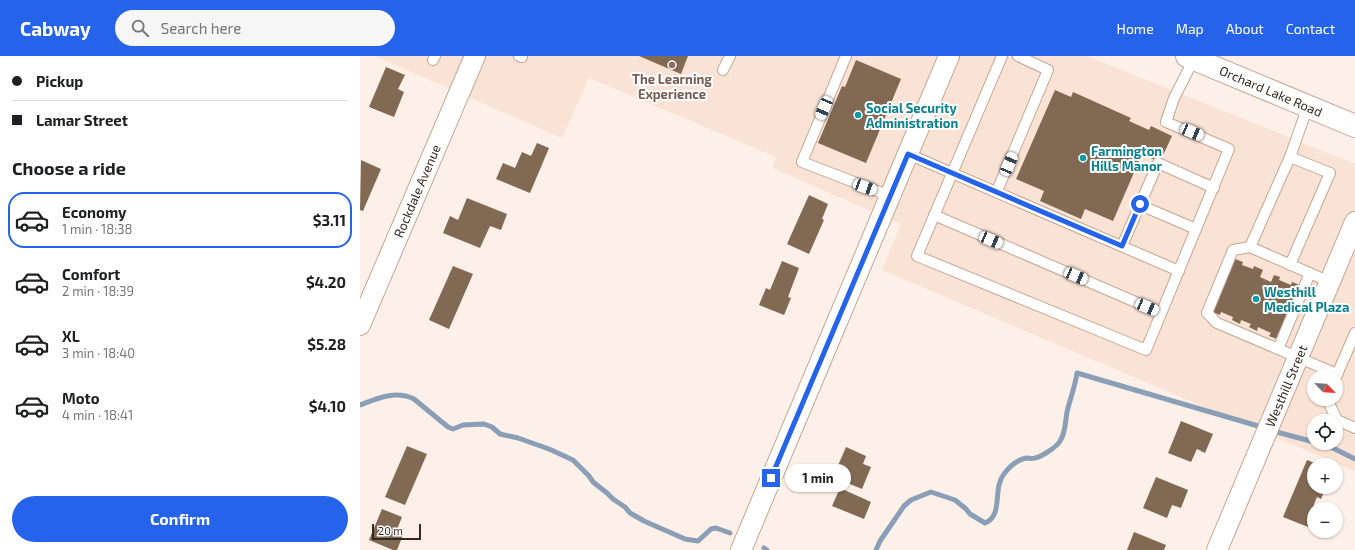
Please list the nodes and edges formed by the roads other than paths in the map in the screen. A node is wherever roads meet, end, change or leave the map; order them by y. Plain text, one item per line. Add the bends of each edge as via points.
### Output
1 (475, 56) edge
2 (730, 56) edge
3 (846, 56) edge
4 (950, 56) edge
5 (1002, 56) edge
6 (1018, 56) edge
7 (1191, 57) edge
8 (723, 70) dead end
9 (1308, 106) junction
10 (1355, 126) edge
11 (908, 154) junction
12 (1290, 157) junction
13 (952, 172) junction
14 (1214, 188) junction
15 (997, 192) junction
16 (890, 196) junction
17 (1140, 204) junction
18 (934, 215) junction
19 (1355, 222) edge
20 (1196, 229) junction
21 (1122, 246) junction
22 (1250, 247) junction
23 (1290, 264) junction
24 (1179, 272) junction
25 (1310, 273) junction
26 (1330, 282) junction
27 (1161, 313) junction
28 (360, 325) edge
29 (1355, 333) edge
30 (1278, 349) junction
31 (1298, 357) junction
32 (1324, 370) edge
33 (1339, 370) edge
34 (1330, 406) edge
35 (1355, 428) edge
36 (741, 550) edge
37 (1217, 550) edge

1 - 28 street, Rockdale Avenue
2 - 8 lane
3 - 16 lane via 802,162
4 - 11 street
5 - 13 lane
6 - 15 lane via 1048,70
7 - 9 main road, Orchard Lake Road
7 - 14 lane via 1166,122 1229,149
9 - 10 main road, Orchard Lake Road
9 - 12 lane
11 - 13 lane
11 - 16 street
12 - 22 lane
12 - 23 lane via 1330,174
13 - 15 lane
13 - 18 lane
14 - 17 lane via 1158,163
14 - 20 lane
15 - 21 lane
16 - 36 street
17 - 20 lane
17 - 21 lane
18 - 27 lane
18 - 27 lane via 917,256 1146,350
19 - 26 street, Westhill Street
20 - 24 lane
21 - 24 lane
22 - 23 lane
22 - 30 lane via 1233,250 1207,313 1217,323
23 - 25 lane
24 - 27 lane
25 - 26 lane
25 - 30 lane
26 - 31 street, Westhill Street
29 - 33 lane
30 - 31 lane
31 - 32 lane
31 - 37 street, Westhill Street
34 - 35 lane via 1336,420

